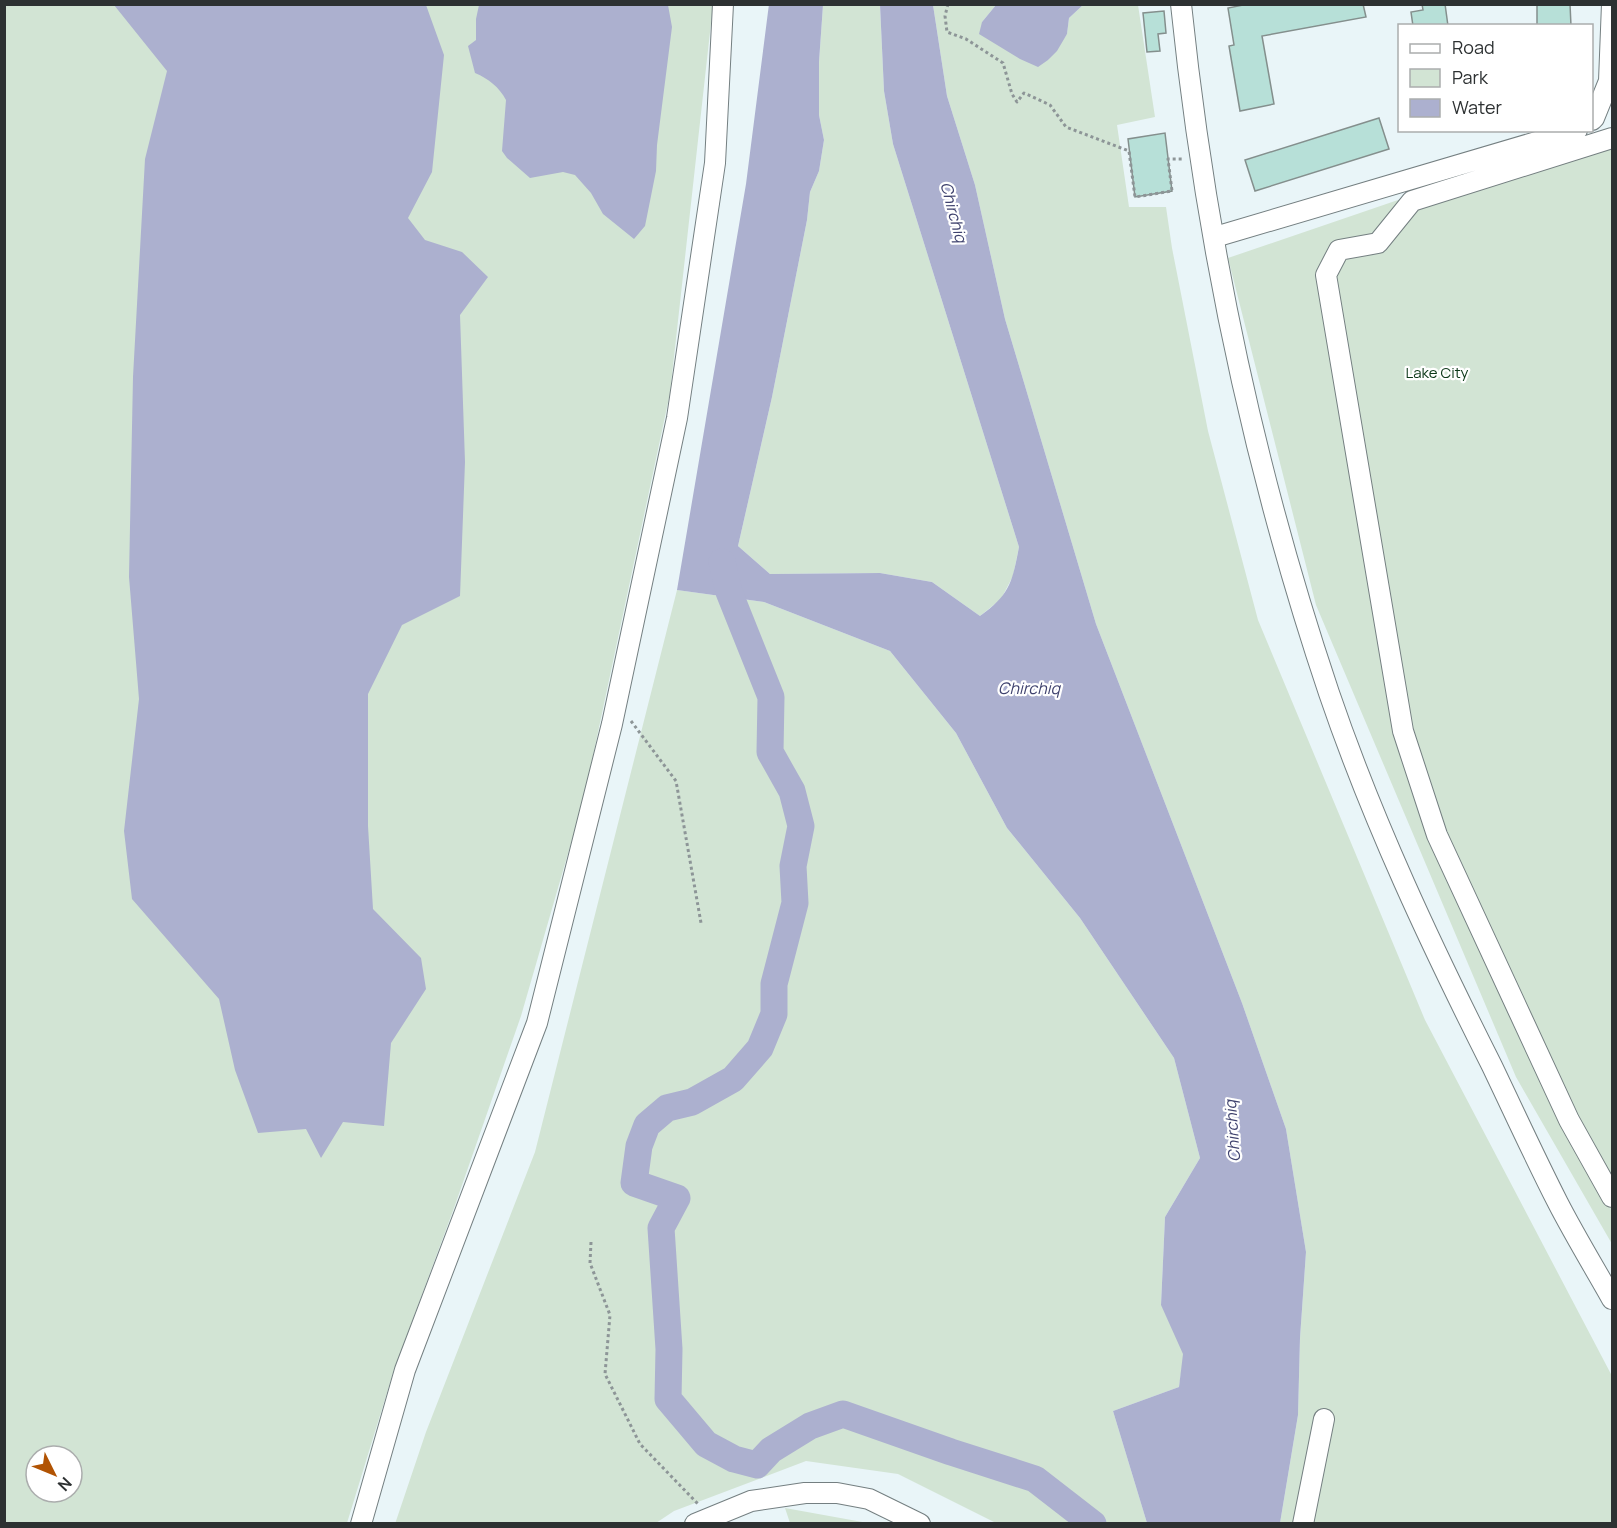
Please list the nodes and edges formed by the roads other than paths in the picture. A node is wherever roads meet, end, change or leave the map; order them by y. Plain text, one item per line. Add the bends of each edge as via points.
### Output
1 (723, 4) edge
2 (1181, 4) edge
3 (1611, 4) edge
4 (1593, 119) edge
5 (1569, 132) edge
6 (1612, 138) edge
7 (1215, 237) junction
8 (1612, 1197) edge
9 (1612, 1299) edge
10 (1324, 1419) dead end
11 (703, 1520) edge
12 (361, 1524) edge
13 (920, 1524) edge
14 (1303, 1524) edge

1 - 12 street via 715,164 678,406 617,703 537,1023 405,1370
2 - 7 street
3 - 4 street via 1609,81
5 - 7 street
6 - 8 street via 1412,201 1378,243 1339,250 1326,275 1403,731 1437,835 1569,1120
7 - 9 street via 1232,339 1269,488 1311,635 1349,748 1442,967 1558,1203
10 - 14 street
11 - 13 street via 751,1501 837,1493 869,1499

